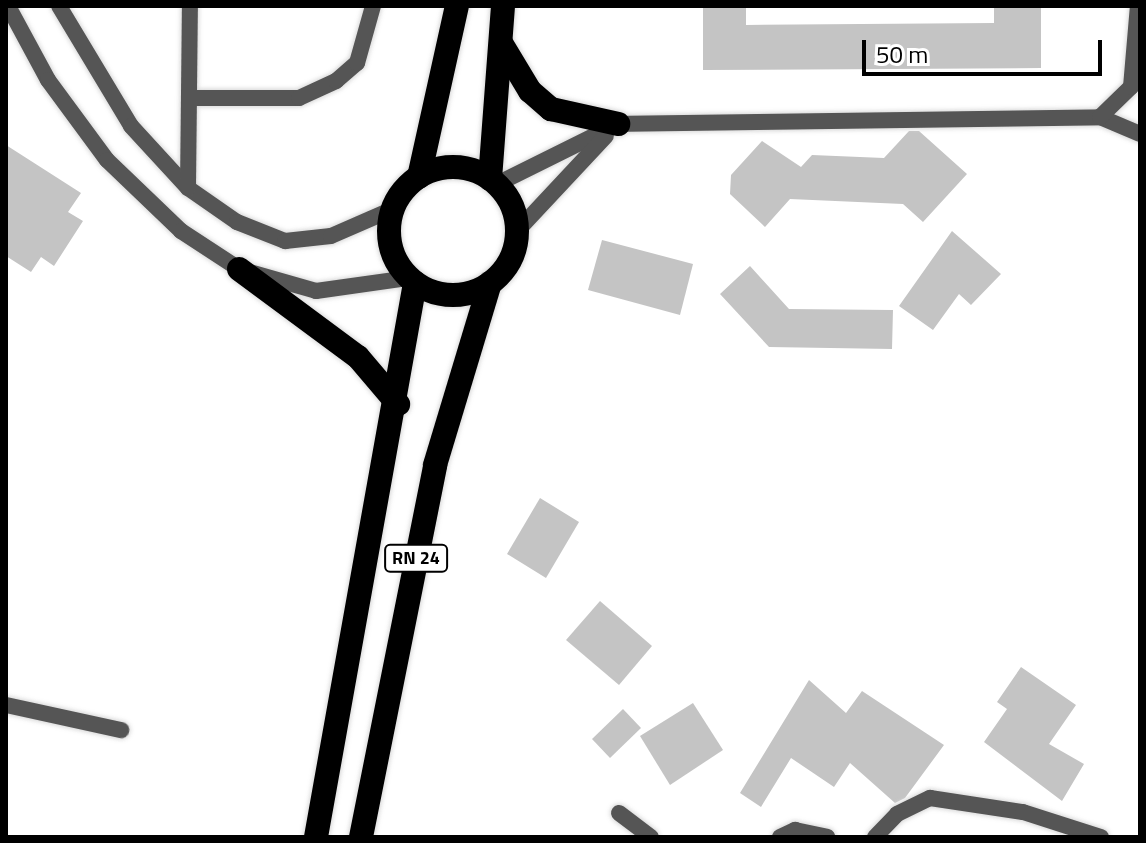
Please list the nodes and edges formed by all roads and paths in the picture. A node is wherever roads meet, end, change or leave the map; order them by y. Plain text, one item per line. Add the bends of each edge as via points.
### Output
1 (8, 6) edge
2 (59, 6) edge
3 (190, 6) edge
4 (373, 6) edge
5 (457, 6) edge
6 (503, 6) edge
7 (1138, 9) edge
8 (501, 43) junction
9 (189, 98) junction
10 (1100, 117) junction
11 (618, 124) junction
12 (1140, 134) edge
13 (419, 177) junction
14 (494, 182) junction
15 (188, 188) junction
16 (393, 209) junction
17 (517, 231) junction
18 (239, 269) junction
19 (412, 281) junction
20 (490, 283) junction
21 (398, 404) junction
22 (6, 705) edge
23 (121, 730) dead end
24 (619, 813) dead end
25 (316, 837) edge
26 (361, 837) edge
27 (651, 837) edge
28 (780, 837) edge
29 (827, 837) edge
30 (875, 837) edge
31 (1101, 837) edge

1 - 18 street via 48,80 107,160 181,231
2 - 15 street via 131,126
3 - 9 street
4 - 9 street via 357,63 336,81 299,98
5 - 13 highway
6 - 8 highway
7 - 10 street via 1131,87
8 - 11 highway via 530,91 551,109
8 - 14 highway
9 - 15 street
10 - 11 street
10 - 12 street
11 - 14 street
11 - 17 street
13 - 14 highway via 455,167
13 - 16 highway
14 - 17 highway
15 - 16 street via 237,222 285,241 331,236
16 - 19 highway via 391,246
17 - 20 highway via 505,269
18 - 19 street via 316,291
18 - 21 highway via 358,357
19 - 20 highway via 453,295
19 - 21 highway, RN 24
20 - 26 highway, RN 24 via 435,465
21 - 25 highway, RN 24
22 - 23 street
24 - 27 street
28 - 29 street via 795,830
30 - 31 street via 897,814 930,798 1023,812

